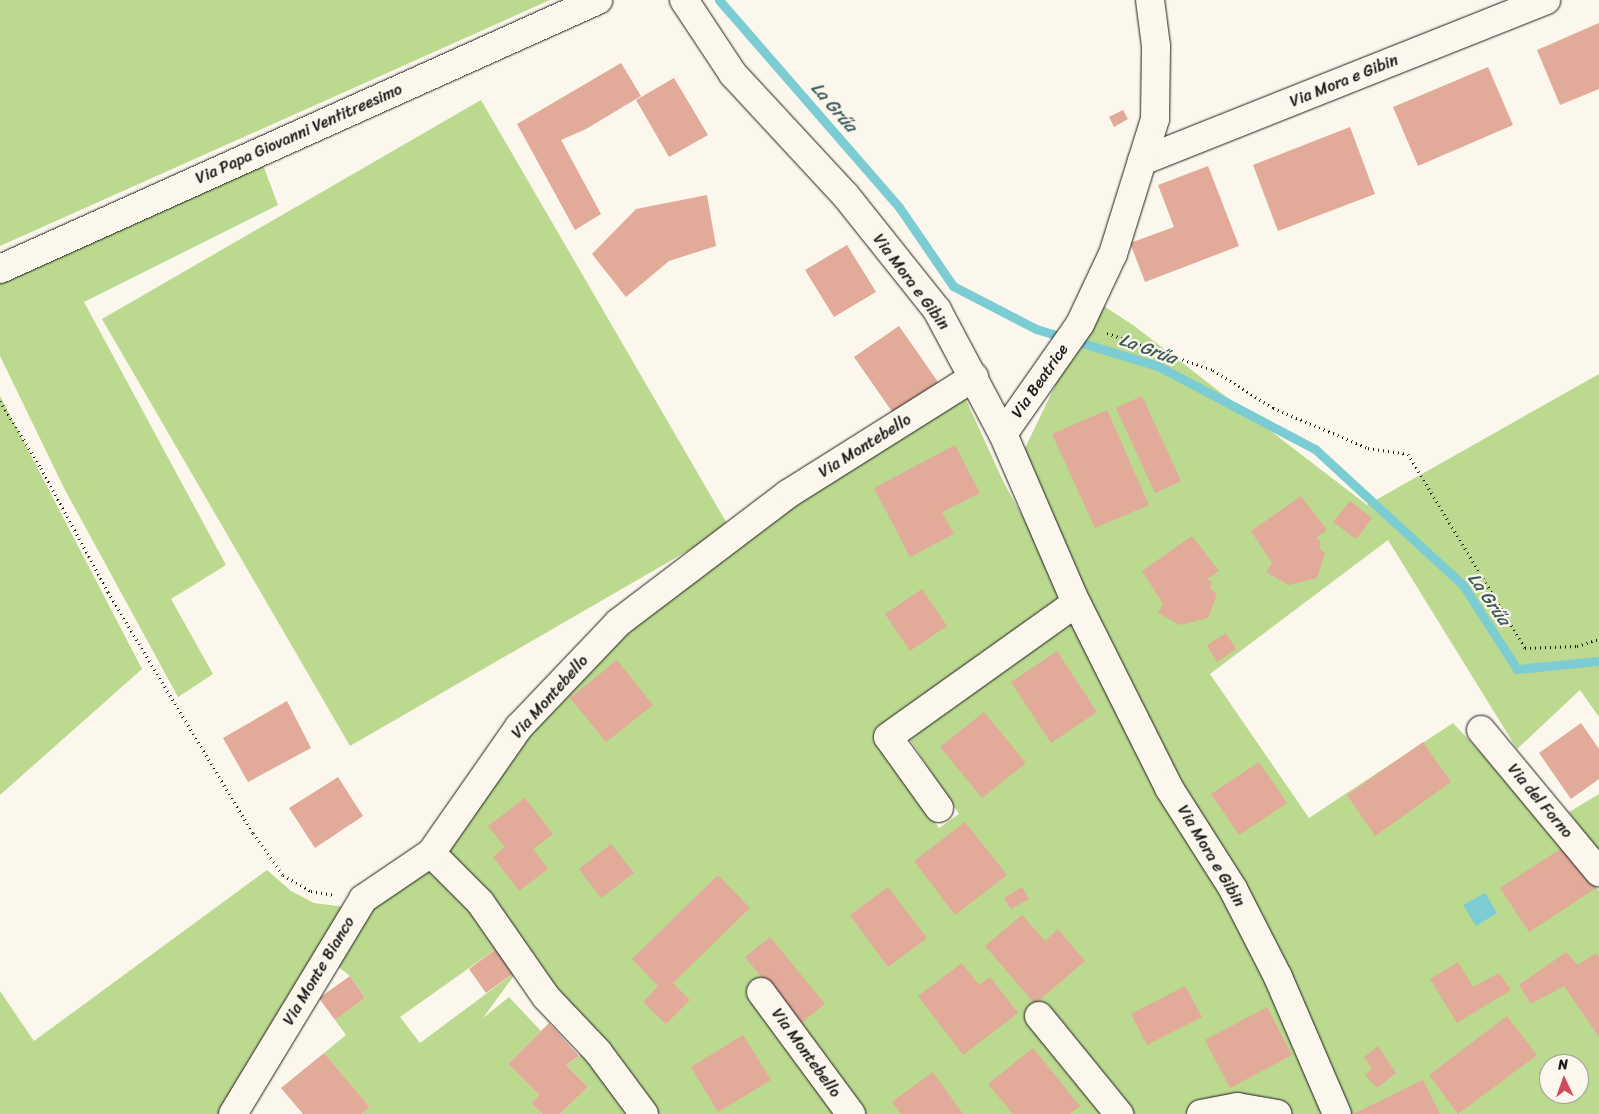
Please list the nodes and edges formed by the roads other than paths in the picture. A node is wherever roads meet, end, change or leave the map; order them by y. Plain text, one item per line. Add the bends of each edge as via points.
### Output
1 (598, 0) edge
2 (684, 0) edge
3 (1150, 0) edge
4 (1546, 0) edge
5 (1142, 161) junction
6 (0, 268) edge
7 (974, 377) junction
8 (1003, 434) junction
9 (1076, 603) junction
10 (1481, 730) dead end
11 (939, 808) dead end
12 (431, 853) junction
13 (1599, 872) edge
14 (761, 992) dead end
15 (1039, 1016) dead end
16 (233, 1114) edge
17 (644, 1114) edge
18 (851, 1114) edge
19 (1119, 1114) edge
20 (1202, 1114) edge
21 (1277, 1114) edge
22 (1338, 1114) edge

1 - 6 street, Via Papa Giovanni Ventitreesimo
2 - 7 street, Via Mora e Gibin via 733,74 846,196 937,310
3 - 5 street via 1156,46 1155,119
4 - 5 street, Via Mora e Gibin
5 - 8 street, Via Beatrice via 1113,254 1074,333
7 - 8 street, Via Mora e Gibin
7 - 12 street, Via Montebello via 788,494 618,623 520,727
8 - 9 street, Via Mora e Gibin
9 - 11 street via 888,737
9 - 22 street, Via Mora e Gibin via 1169,788 1233,889
10 - 13 street, Via del Forno
12 - 16 street, Via Monte Bianco via 363,899
12 - 17 street via 480,902 546,998 598,1052
14 - 18 street, Via Montebello
15 - 19 street
20 - 21 street via 1237,1107

